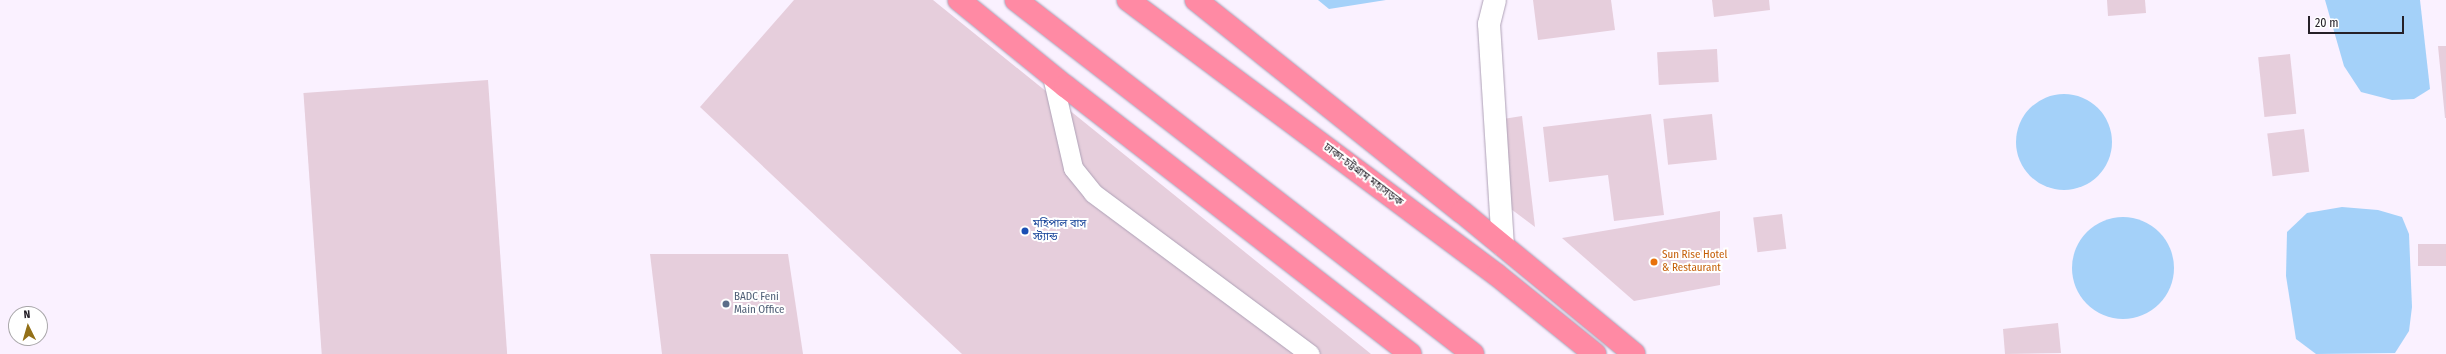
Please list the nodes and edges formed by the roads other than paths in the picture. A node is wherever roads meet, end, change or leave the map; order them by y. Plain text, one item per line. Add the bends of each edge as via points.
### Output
1 (959, 0) edge
2 (1016, 0) edge
3 (1128, 0) edge
4 (1196, 0) edge
5 (1496, 0) edge
6 (1052, 76) junction
7 (1503, 246) junction
8 (1310, 354) edge
9 (1410, 354) edge
10 (1473, 354) edge
11 (1595, 354) edge
12 (1634, 354) edge

1 - 6 highway
2 - 10 highway
3 - 11 highway, ঢাকা-চট্টগ্রাম মহাসড়ক via 1496,275
4 - 7 highway
5 - 7 street via 1489,24
6 - 8 lane via 1073,168 1093,193
6 - 9 highway
7 - 12 highway

